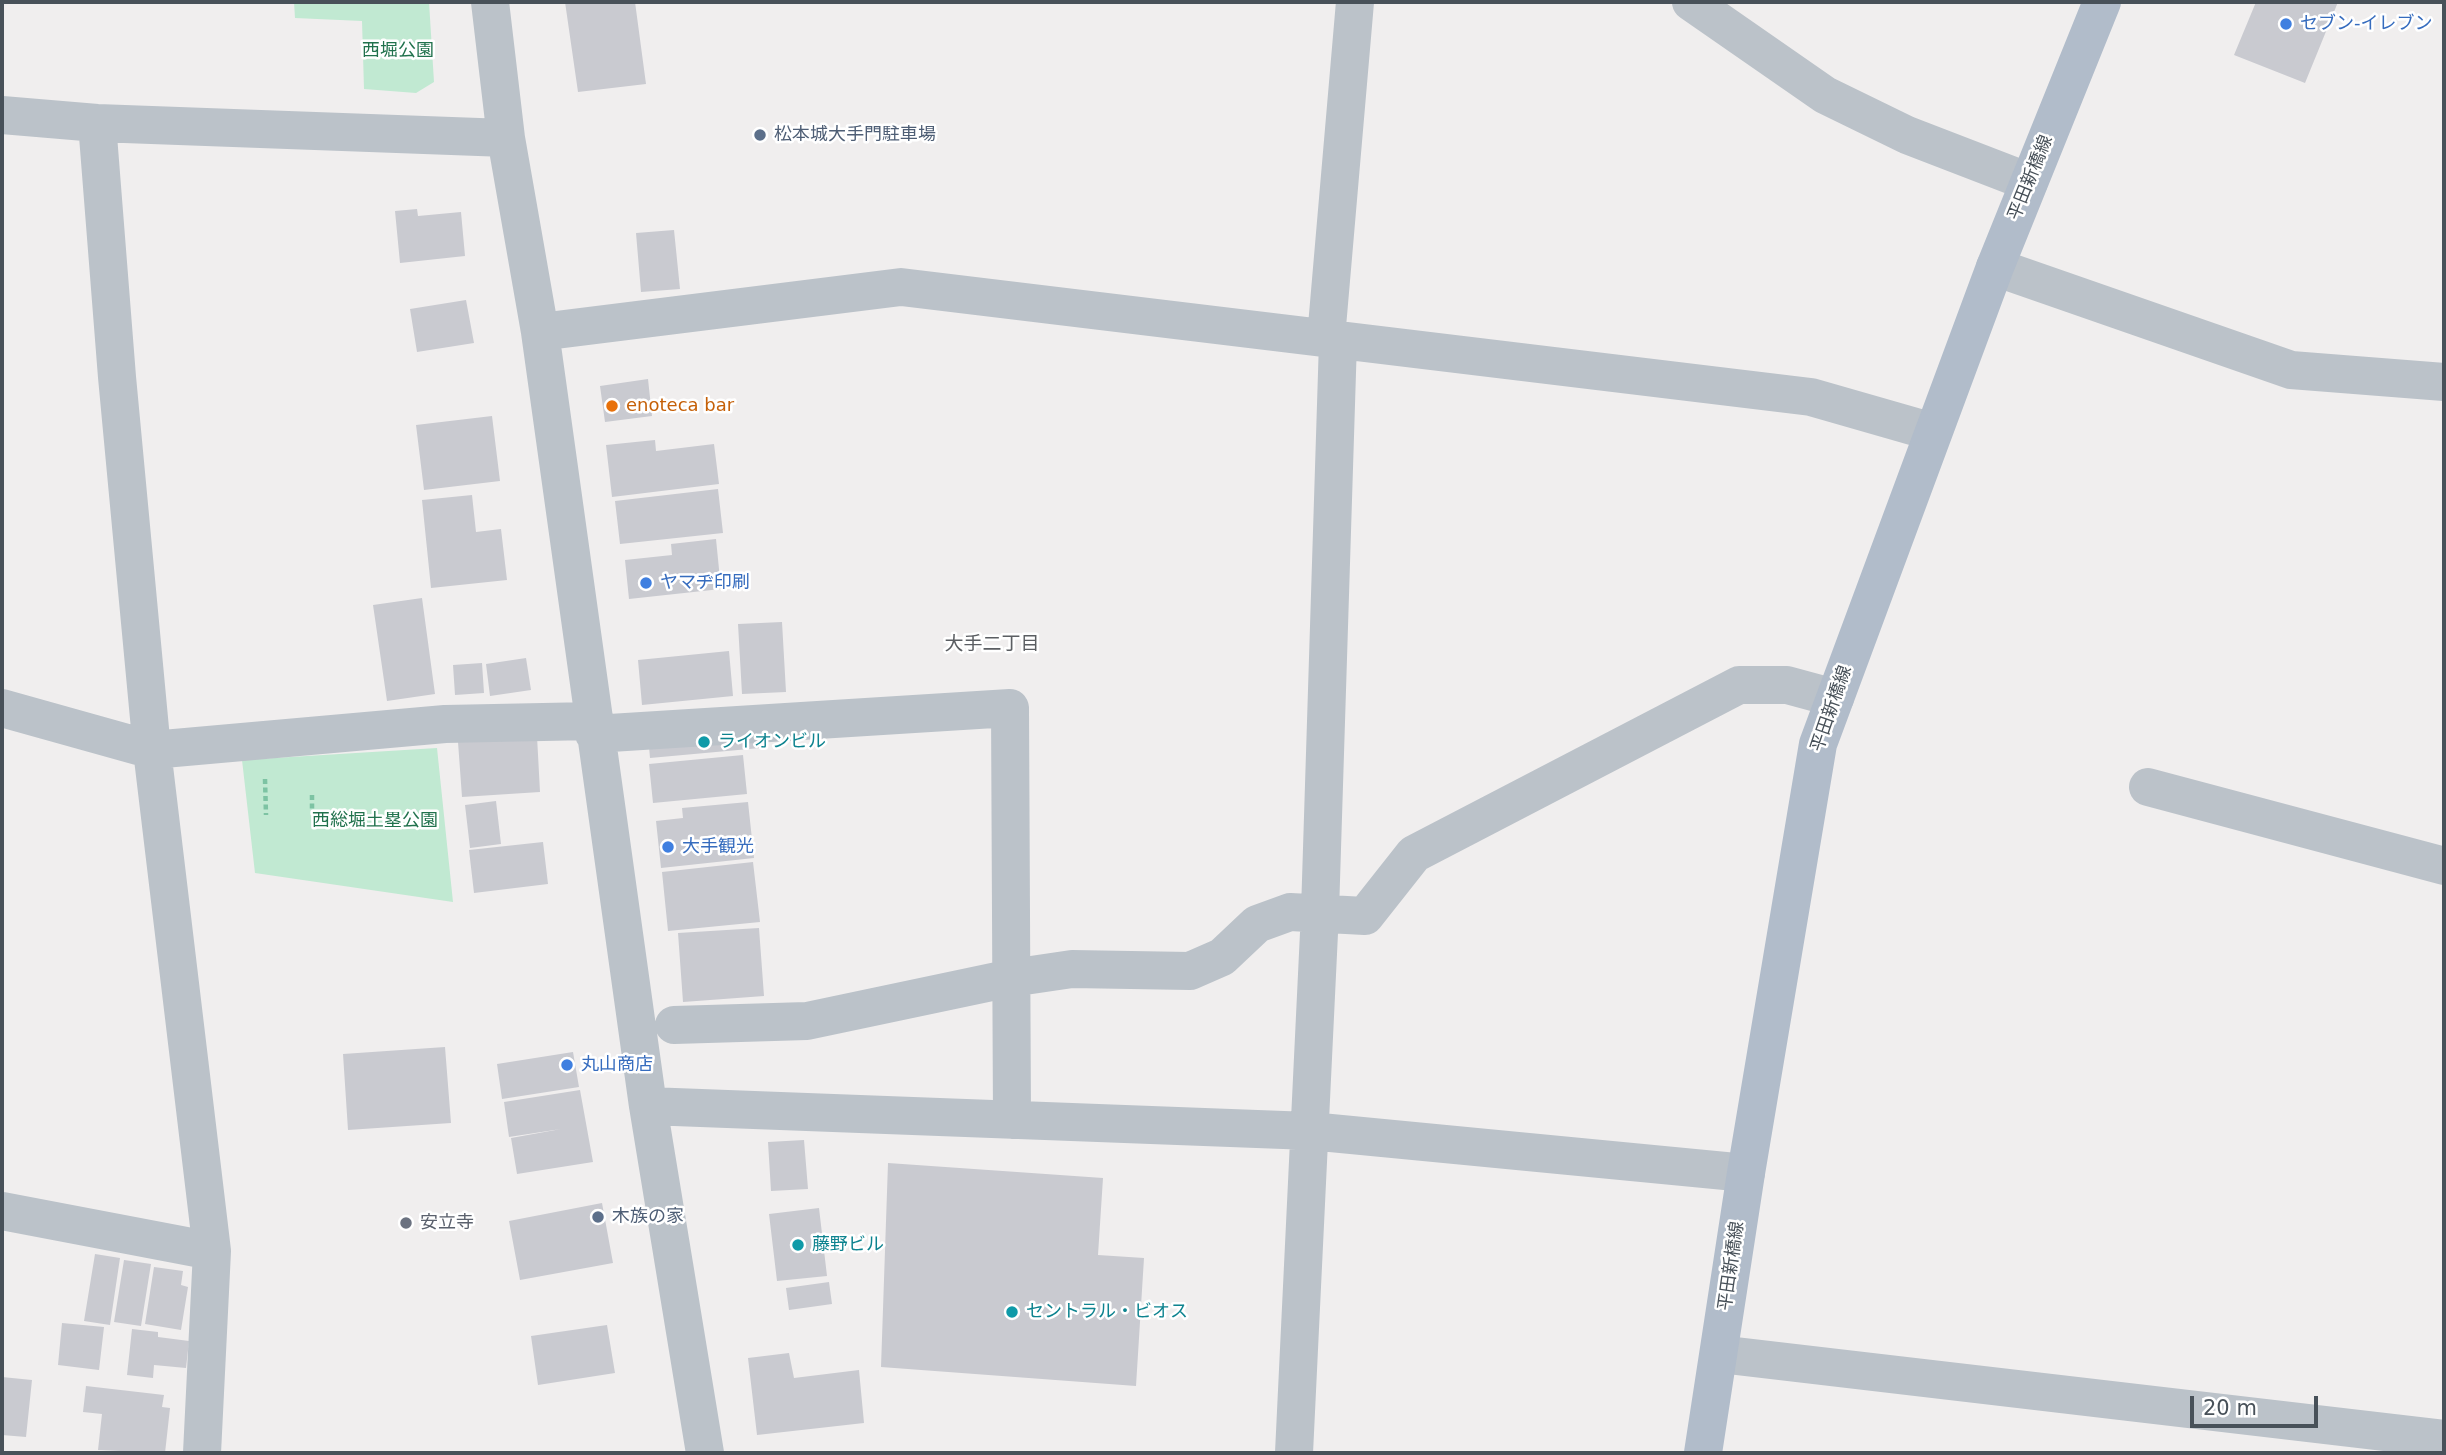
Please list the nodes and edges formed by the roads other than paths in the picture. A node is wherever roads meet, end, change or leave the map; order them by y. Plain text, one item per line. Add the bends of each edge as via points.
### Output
1 (490, 2) edge
2 (1355, 2) edge
3 (1691, 2) edge
4 (2102, 2) edge
5 (2, 115) edge
6 (97, 123) junction
7 (506, 138) junction
8 (2029, 182) junction
9 (1995, 267) junction
10 (540, 332) junction
11 (1332, 339) junction
12 (2444, 382) edge
13 (1933, 432) junction
14 (1835, 698) junction
15 (2, 708) edge
16 (593, 728) junction
17 (152, 750) junction
18 (2148, 787) dead end
19 (2444, 866) edge
20 (1320, 912) junction
21 (1011, 978) junction
22 (674, 1025) dead end
23 (648, 1106) junction
24 (1012, 1120) junction
25 (1310, 1131) junction
26 (1746, 1173) junction
27 (2, 1211) edge
28 (212, 1251) junction
29 (1719, 1354) junction
30 (2444, 1439) edge
31 (202, 1453) edge
32 (705, 1453) edge
33 (1294, 1453) edge
34 (1703, 1453) edge

1 - 7 street
2 - 11 street
3 - 8 street via 1825,94 1907,135
4 - 8 main road, 平田新橋線
5 - 6 street
6 - 7 street
6 - 17 street
7 - 10 street
8 - 9 main road, 平田新橋線
9 - 12 street via 2291,370
9 - 13 main road, 平田新橋線
10 - 11 street via 901,287
10 - 16 street
11 - 13 street via 1811,397
11 - 20 street
13 - 14 main road, 平田新橋線
14 - 20 street via 1787,685 1739,685 1414,854 1365,916
14 - 26 main road, 平田新橋線 via 1818,744
15 - 17 street
16 - 17 street via 445,724
16 - 21 street via 1010,708
16 - 23 street
17 - 28 street
18 - 19 street
20 - 21 street via 1290,912 1257,924 1222,957 1190,971 1072,970
20 - 25 street
21 - 22 street via 807,1021
21 - 24 street
23 - 24 street
23 - 32 street
24 - 25 street
25 - 26 street
25 - 33 street
26 - 29 main road, 平田新橋線
27 - 28 street
28 - 31 street
29 - 30 street
29 - 34 main road, 平田新橋線

